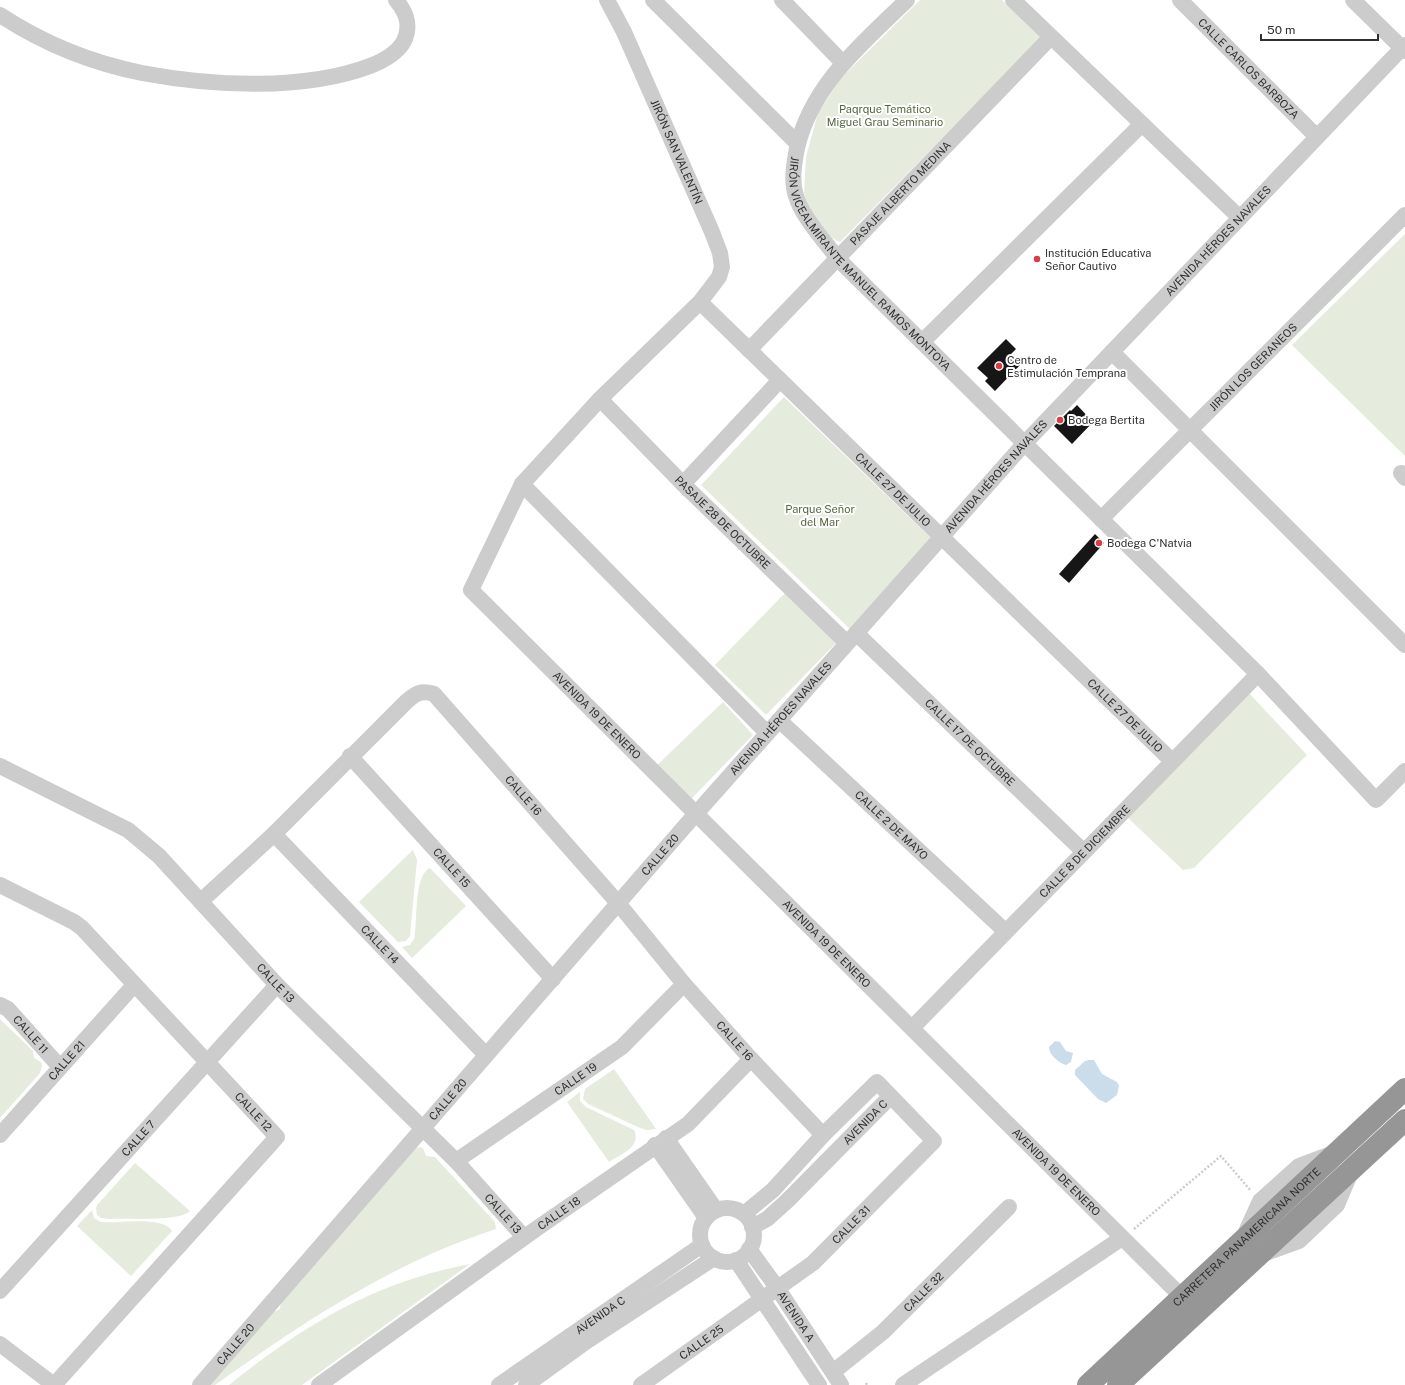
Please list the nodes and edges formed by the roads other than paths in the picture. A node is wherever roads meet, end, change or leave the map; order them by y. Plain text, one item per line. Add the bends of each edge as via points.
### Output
1 (396, 0) edge
2 (607, 0) edge
3 (653, 0) edge
4 (782, 0) edge
5 (907, 0) edge
6 (1013, 0) edge
7 (1180, 0) edge
8 (1353, 0) edge
9 (0, 16) edge
10 (1051, 37) junction
11 (1404, 48) edge
12 (842, 62) junction
13 (1142, 124) junction
14 (1317, 138) junction
15 (798, 144) junction
16 (1405, 215) edge
17 (1240, 218) junction
18 (838, 259) junction
19 (700, 302) junction
20 (922, 342) junction
21 (750, 350) junction
22 (1112, 352) junction
23 (780, 380) junction
24 (600, 398) junction
25 (1190, 430) junction
26 (1024, 444) junction
27 (522, 484) junction
28 (683, 484) junction
29 (1101, 519) junction
30 (942, 537) junction
31 (471, 590) joint
32 (851, 638) junction
33 (1405, 645) edge
34 (1258, 674) junction
35 (779, 720) junction
36 (767, 733) junction
37 (350, 756) junction
38 (1172, 761) junction
39 (0, 766) edge
40 (1405, 771) edge
41 (691, 819) junction
42 (274, 834) junction
43 (1083, 851) junction
44 (0, 886) edge
45 (201, 901) junction
46 (618, 903) junction
47 (1005, 931) junction
48 (553, 979) junction
49 (684, 984) junction
50 (134, 985) junction
51 (276, 985) junction
52 (0, 1005) edge
53 (912, 1028) junction
54 (486, 1055) junction
55 (751, 1059) junction
56 (206, 1063) junction
57 (60, 1067) junction
58 (1405, 1089) edge
59 (890, 1097) junction
60 (1401, 1127) edge
61 (422, 1129) junction
62 (0, 1135) edge
63 (823, 1135) junction
64 (661, 1142) junction
65 (456, 1161) junction
66 (1009, 1207) dead end
67 (711, 1214) junction
68 (748, 1220) junction
69 (524, 1237) junction
70 (1122, 1238) junction
71 (702, 1245) junction
72 (749, 1249) junction
73 (714, 1258) junction
74 (736, 1260) junction
75 (778, 1289) junction
76 (0, 1291) edge
77 (1182, 1297) junction
78 (762, 1300) junction
79 (0, 1344) edge
80 (837, 1378) edge
81 (1090, 1383) edge
82 (54, 1385) edge
83 (200, 1385) edge
84 (319, 1385) edge
85 (499, 1385) edge
86 (526, 1385) edge
87 (641, 1385) edge
88 (819, 1385) edge
89 (903, 1385) edge
90 (1118, 1385) edge

1 - 9 street via 406,15 408,28 400,48 389,56 356,71 336,76 276,83 194,80 117,67 69,52
2 - 19 street, JIRÓN SAN VALENTÍN via 624,32 720,252 722,267 719,277
3 - 15 street
4 - 12 street
5 - 12 street, JIRÓN VICEALMIRANTE MANUEL RAMOS MONTOYA
6 - 10 street
7 - 14 street, CALLE CARLOS BARBOZA
8 - 11 street
10 - 13 street
10 - 18 street, PASAJE ALBERTO MEDINA
11 - 14 street, AVENIDA HÉROES NAVALES
12 - 15 street, JIRÓN VICEALMIRANTE MANUEL RAMOS MONTOYA via 813,104 804,122
13 - 17 street
13 - 20 street
14 - 17 street, AVENIDA HÉROES NAVALES
15 - 18 street, JIRÓN VICEALMIRANTE MANUEL RAMOS MONTOYA via 794,164 795,196 800,208
16 - 25 street, JIRÓN LOS GERANEOS
17 - 22 street, AVENIDA HÉROES NAVALES
18 - 20 street, JIRÓN VICEALMIRANTE MANUEL RAMOS MONTOYA
18 - 21 street, PASAJE ALBERTO MEDINA
19 - 21 street, CALLE 27 DE JULIO
19 - 24 street, JIRÓN SAN VALENTÍN
20 - 26 street, JIRÓN VICEALMIRANTE MANUEL RAMOS MONTOYA
21 - 23 street, CALLE 27 DE JULIO
22 - 25 street
22 - 26 street, AVENIDA HÉROES NAVALES
23 - 28 street
23 - 30 street, CALLE 27 DE JULIO
24 - 27 street, JIRÓN SAN VALENTÍN
24 - 28 street, PASAJE 28 DE OCTUBRE
25 - 29 street, JIRÓN LOS GERANEOS
25 - 33 street
26 - 29 street, JIRÓN VICEALMIRANTE MANUEL RAMOS MONTOYA
26 - 30 street, AVENIDA HÉROES NAVALES
27 - 31 street, JIRÓN SAN VALENTÍN
27 - 36 street
28 - 32 street, PASAJE 28 DE OCTUBRE
29 - 34 street, JIRÓN VICEALMIRANTE MANUEL RAMOS MONTOYA
30 - 32 street, AVENIDA HÉROES NAVALES
30 - 38 street, CALLE 27 DE JULIO
31 - 41 street, AVENIDA 19 DE ENERO
32 - 35 street, AVENIDA HÉROES NAVALES
32 - 43 street, CALLE 17 DE OCTUBRE
34 - 38 street, CALLE 8 DE DICIEMBRE
34 - 40 street, JIRÓN VICEALMIRANTE MANUEL RAMOS MONTOYA via 1376,800
35 - 36 street, AVENIDA HÉROES NAVALES
35 - 47 street, CALLE 2 DE MAYO
36 - 41 street, AVENIDA HÉROES NAVALES
37 - 42 street, CALLE 16
37 - 46 street, CALLE 16 via 416,693 426,691 434,694
37 - 48 street, CALLE 15
38 - 43 street, CALLE 8 DE DICIEMBRE
39 - 45 street, CALLE 13 via 128,830 159,856
41 - 46 street, CALLE 20
41 - 53 street, AVENIDA 19 DE ENERO
42 - 45 street, CALLE 16
42 - 54 street, CALLE 14
43 - 47 street, CALLE 8 DE DICIEMBRE
44 - 50 street, CALLE 12 via 74,922
45 - 51 street, CALLE 13
46 - 48 street, CALLE 20
46 - 49 street, CALLE 16
47 - 53 street, CALLE 8 DE DICIEMBRE
48 - 54 street, CALLE 20
49 - 55 street, CALLE 16
49 - 65 street, CALLE 19 via 622,1047
50 - 56 street, CALLE 12
50 - 57 street, CALLE 21
51 - 56 street, CALLE 7
51 - 61 street, CALLE 13
52 - 57 street, CALLE 11 via 8,1008
53 - 70 street, AVENIDA 19 DE ENERO
54 - 61 street, CALLE 20
55 - 63 street, CALLE 16
55 - 64 street, CALLE 18 via 693,1119
56 - 76 street, CALLE 7
56 - 82 street, CALLE 12 via 277,1137
57 - 62 street, CALLE 21
58 - 77 highway, CARRETERA PANAMERICANA NORTE
59 - 63 street, AVENIDA C via 877,1082
59 - 68 street, AVENIDA C via 776,1211
59 - 75 street, CALLE 31 via 934,1141 824,1253
60 - 90 highway, CARRETERA PANAMERICANA NORTE via 1353,1168
61 - 65 street, CALLE 13
61 - 83 street, CALLE 20
63 - 68 street, AVENIDA C
64 - 67 street
64 - 69 street, CALLE 18
65 - 69 street, CALLE 13
66 - 80 street, CALLE 32
67 - 68 street via 730,1208
67 - 71 street via 700,1231
68 - 72 street via 754,1235
69 - 84 street, CALLE 18
70 - 77 street, AVENIDA 19 DE ENERO
70 - 89 street
71 - 73 street
71 - 85 street, AVENIDA C
72 - 74 street
72 - 75 street, AVENIDA A
73 - 74 street via 728,1262
73 - 86 street, AVENIDA C
74 - 78 street, AVENIDA A
75 - 78 street, CALLE 31
75 - 80 street, AVENIDA A
77 - 81 highway, CARRETERA PANAMERICANA NORTE
78 - 87 street, CALLE 25
78 - 88 street, AVENIDA A
79 - 82 street

